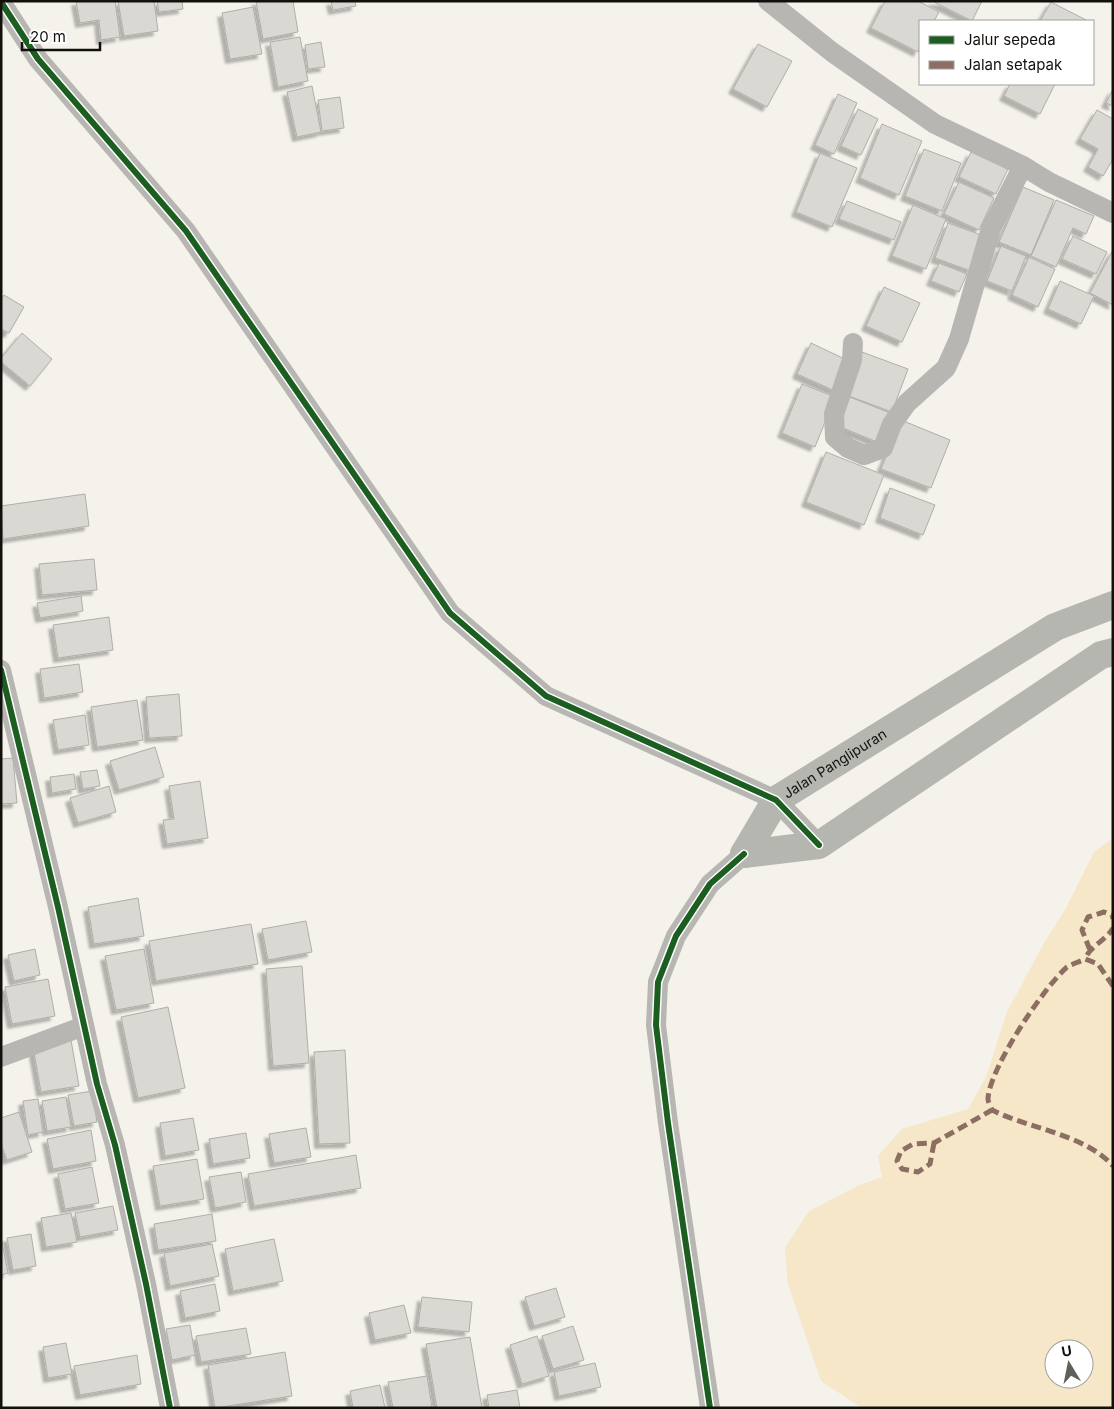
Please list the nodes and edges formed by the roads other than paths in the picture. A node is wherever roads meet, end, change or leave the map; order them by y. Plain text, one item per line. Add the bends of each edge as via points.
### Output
1 (768, 1) edge
2 (1, 2) edge
3 (1023, 166) junction
4 (1113, 213) edge
5 (853, 344) dead end
6 (1113, 605) edge
7 (1113, 652) edge
8 (1, 670) edge
9 (776, 800) junction
10 (819, 845) junction
11 (744, 854) junction
12 (84, 1026) junction
13 (1, 1057) edge
14 (170, 1408) edge
15 (710, 1408) edge

1 - 3 street via 832,52 935,124
2 - 9 street via 38,59 186,231 450,613 546,696
3 - 4 street
3 - 5 street via 991,228 959,339 946,368 907,403 892,424 883,448 864,455 834,437 834,414 852,360
6 - 9 main road, Jalan Panglipuran via 1055,627
7 - 10 main road via 1101,655
8 - 12 street
9 - 10 street
9 - 11 main road, Jalan Panglipuran
10 - 11 main road
11 - 15 street via 710,884 676,936 658,982 656,1024 668,1123
12 - 13 street
12 - 14 street via 140,1258

